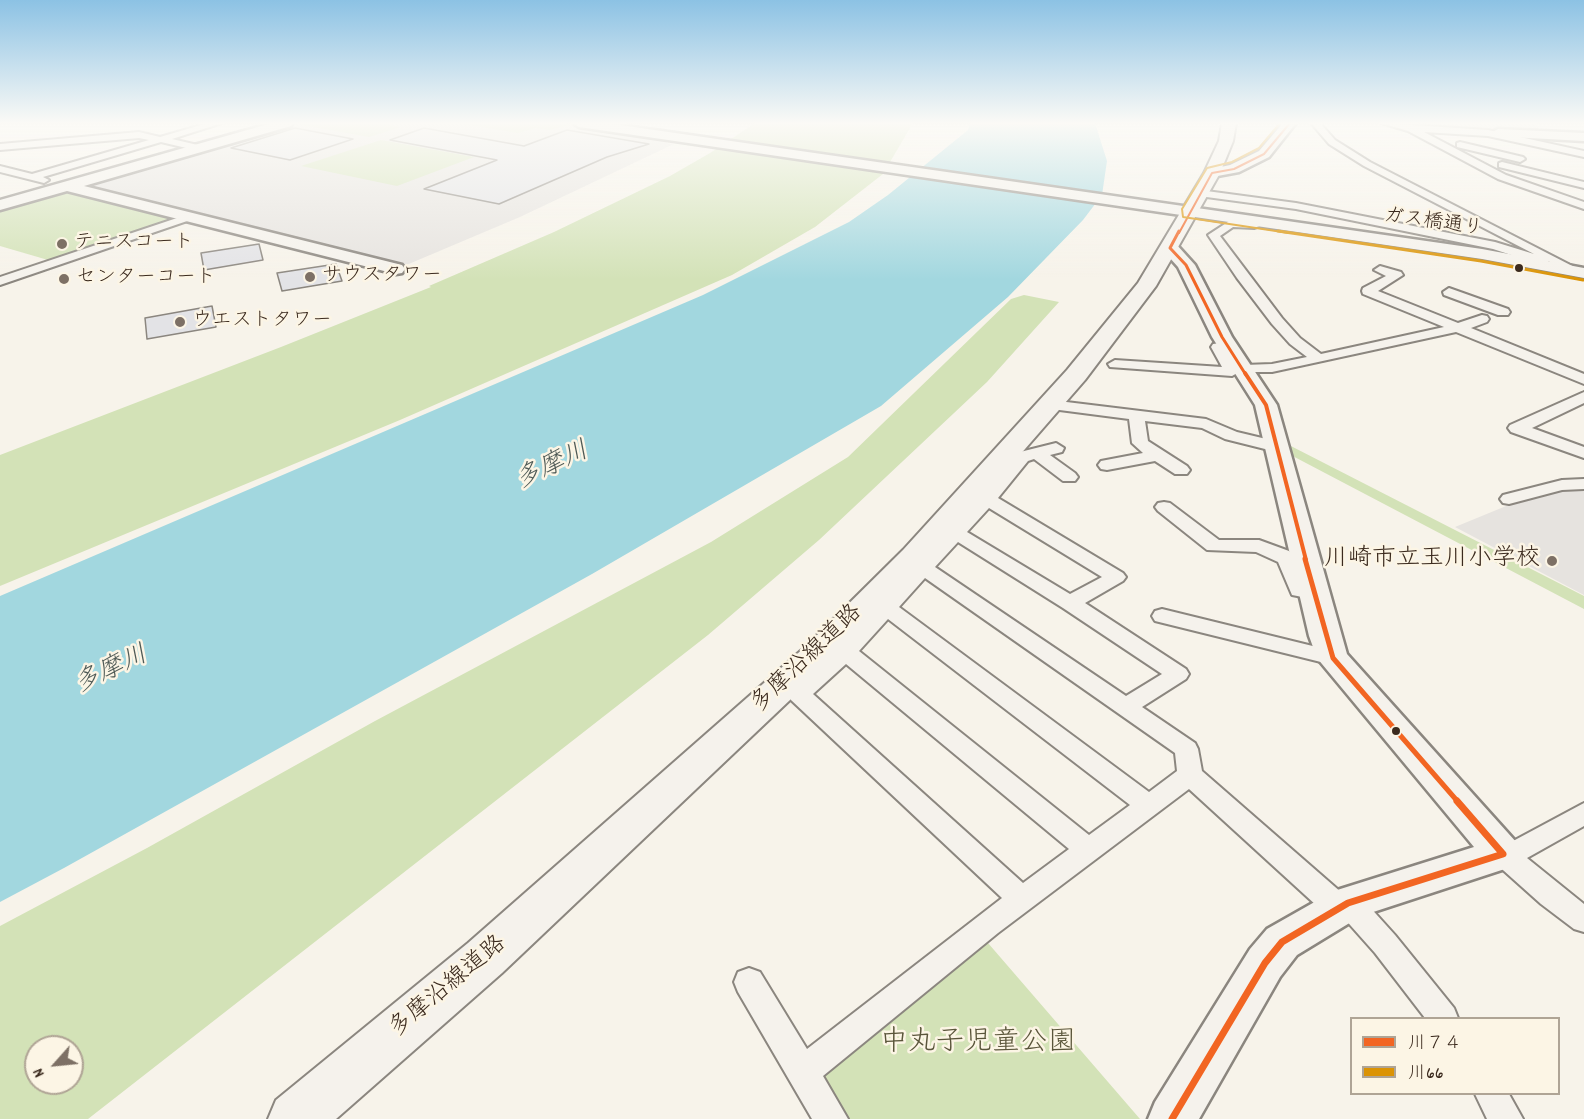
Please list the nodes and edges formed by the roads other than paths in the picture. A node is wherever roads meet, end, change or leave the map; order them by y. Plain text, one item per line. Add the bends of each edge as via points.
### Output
1 (25, 175) edge
2 (38, 175) edge
3 (104, 175) edge
4 (928, 175) edge
5 (1211, 175) edge
6 (1389, 175) edge
7 (1499, 175) edge
8 (1548, 175) edge
9 (1559, 175) edge
10 (32, 177) junction
11 (1554, 177) junction
12 (1584, 184) edge
13 (67, 186) junction
14 (1534, 186) junction
15 (1199, 193) junction
16 (1584, 196) edge
17 (0, 206) edge
18 (1584, 206) edge
19 (1189, 212) junction
20 (189, 217) junction
21 (1262, 223) junction
22 (1170, 248) junction
23 (1545, 265) junction
24 (396, 269) dead end
25 (1380, 270) dead end
26 (1580, 272) edge
27 (0, 281) edge
28 (1449, 292) dead end
29 (1503, 312) dead end
30 (1482, 319) dead end
31 (1460, 327) junction
32 (1227, 346) junction
33 (1316, 357) junction
34 (1115, 364) dead end
35 (1244, 369) junction
36 (1584, 379) edge
37 (1584, 397) edge
38 (1050, 405) junction
39 (1136, 416) junction
40 (1276, 447) junction
41 (1056, 448) dead end
42 (1584, 453) edge
43 (1022, 454) junction
44 (1158, 455) junction
45 (1107, 465) dead end
46 (1181, 470) dead end
47 (1069, 477) dead end
48 (1584, 484) edge
49 (987, 499) junction
50 (1509, 499) dead end
51 (1164, 507) dead end
52 (950, 530) junction
53 (922, 568) junction
54 (1313, 593) junction
55 (1070, 603) junction
56 (887, 608) junction
57 (1162, 616) dead end
58 (846, 652) junction
59 (1333, 658) junction
60 (1124, 708) junction
61 (1190, 775) junction
62 (1149, 806) junction
63 (1584, 813) edge
64 (1089, 850) junction
65 (1503, 854) junction
66 (1022, 899) junction
67 (1343, 905) junction
68 (1584, 920) edge
69 (749, 982) dead end
70 (1442, 1017) edge
71 (804, 1071) junction
72 (1492, 1095) edge
73 (295, 1119) edge
74 (831, 1119) edge
75 (1172, 1119) edge
76 (1506, 1119) edge

1 - 10 street
2 - 10 street
3 - 13 street
4 - 19 street, ガス橋通り
5 - 15 main road, 多摩沿線道路
6 - 26 street
7 - 14 street
8 - 11 street
9 - 11 street
10 - 13 street
11 - 12 street
11 - 14 street
13 - 17 street
13 - 20 street
14 - 16 street
14 - 18 street
15 - 19 main road, 多摩沿線道路
15 - 23 street via 1296,206 1495,246
19 - 21 street, ガス橋通り
19 - 22 main road, 多摩沿線道路
20 - 24 street
20 - 27 street
21 - 23 street, ガス橋通り
21 - 33 street via 1231,223 1214,235 1277,321
22 - 32 street via 1186,265
22 - 38 main road, 多摩沿線道路 via 1146,286
23 - 26 street, ガス橋通り
25 - 31 street via 1397,275 1368,291
28 - 29 street
30 - 31 street
31 - 33 street
31 - 36 street
32 - 34 street via 1218,347 1232,372
32 - 35 street
33 - 35 street
35 - 40 street via 1266,405
37 - 42 street via 1516,429
38 - 39 street
38 - 43 main road, 多摩沿線道路
39 - 40 street via 1206,424 1231,436
39 - 44 street via 1140,443
40 - 54 street
41 - 43 street
43 - 47 street
43 - 49 street
43 - 52 main road, 多摩沿線道路
44 - 45 street
44 - 46 street
48 - 50 street via 1562,485
49 - 52 street
49 - 55 street via 1116,577
51 - 54 street via 1214,546 1259,546 1282,555 1299,591
52 - 53 street
52 - 55 street
52 - 73 main road, 多摩沿線道路 via 485,958
53 - 56 street
53 - 60 street
54 - 59 street
55 - 60 street via 1178,674
56 - 58 street
56 - 62 street
57 - 59 street
58 - 64 street
58 - 66 street via 799,694
59 - 65 street
60 - 61 street via 1186,749
61 - 62 street
61 - 67 street
62 - 64 street
63 - 65 street via 1522,849
64 - 66 street
65 - 67 street
65 - 68 street
66 - 71 street
67 - 70 street via 1385,944
67 - 75 street via 1282,942
69 - 71 street
71 - 74 street
72 - 76 street

